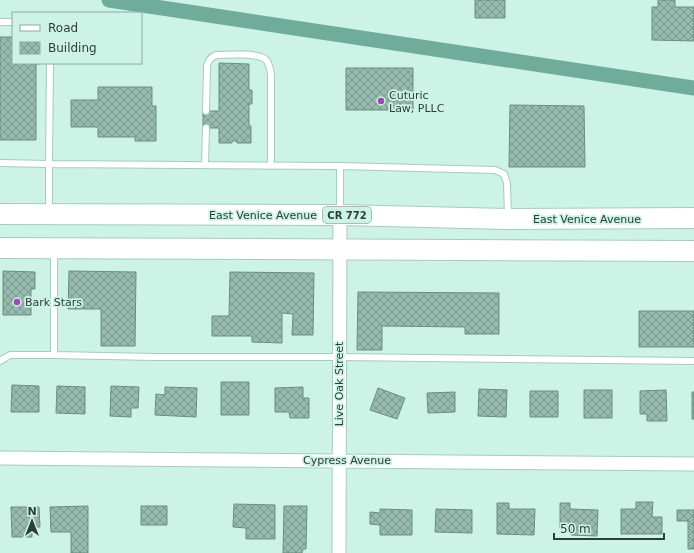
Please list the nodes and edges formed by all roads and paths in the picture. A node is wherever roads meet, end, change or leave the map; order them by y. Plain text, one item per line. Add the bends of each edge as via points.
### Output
1 (0, 22) edge
2 (12, 22) edge
3 (50, 64) edge
4 (206, 111) dead end
5 (206, 128) dead end
6 (0, 163) edge
7 (49, 164) junction
8 (206, 165) junction
9 (270, 166) junction
10 (340, 166) junction
11 (0, 214) edge
12 (49, 214) junction
13 (340, 215) junction
14 (694, 218) edge
15 (508, 219) junction
16 (0, 248) edge
17 (54, 248) junction
18 (340, 249) junction
19 (694, 251) edge
20 (54, 355) junction
21 (339, 357) junction
22 (0, 361) edge
23 (694, 361) edge
24 (0, 458) edge
25 (340, 460) junction
26 (694, 464) edge
27 (339, 553) edge

1 - 2 lane
3 - 7 lane
4 - 9 lane via 207,66 213,56 242,55 264,58 270,74
5 - 8 lane
6 - 7 lane
7 - 8 lane
7 - 12 lane
8 - 9 lane
9 - 10 lane
10 - 13 lane
10 - 15 lane via 495,170 504,174 507,183
11 - 12 main road, East Venice Avenue / CR 772
12 - 13 main road, East Venice Avenue / CR 772
13 - 15 main road, East Venice Avenue / CR 772
13 - 18 street, Live Oak Street
14 - 15 main road, East Venice Avenue / CR 772
16 - 17 main road
17 - 18 main road
17 - 20 lane
18 - 19 main road
18 - 21 street, Live Oak Street
20 - 21 lane
20 - 22 lane via 10,355
21 - 23 lane
21 - 25 street, Live Oak Street
24 - 25 street, Cypress Avenue
25 - 26 street, Cypress Avenue
25 - 27 street, Live Oak Street

